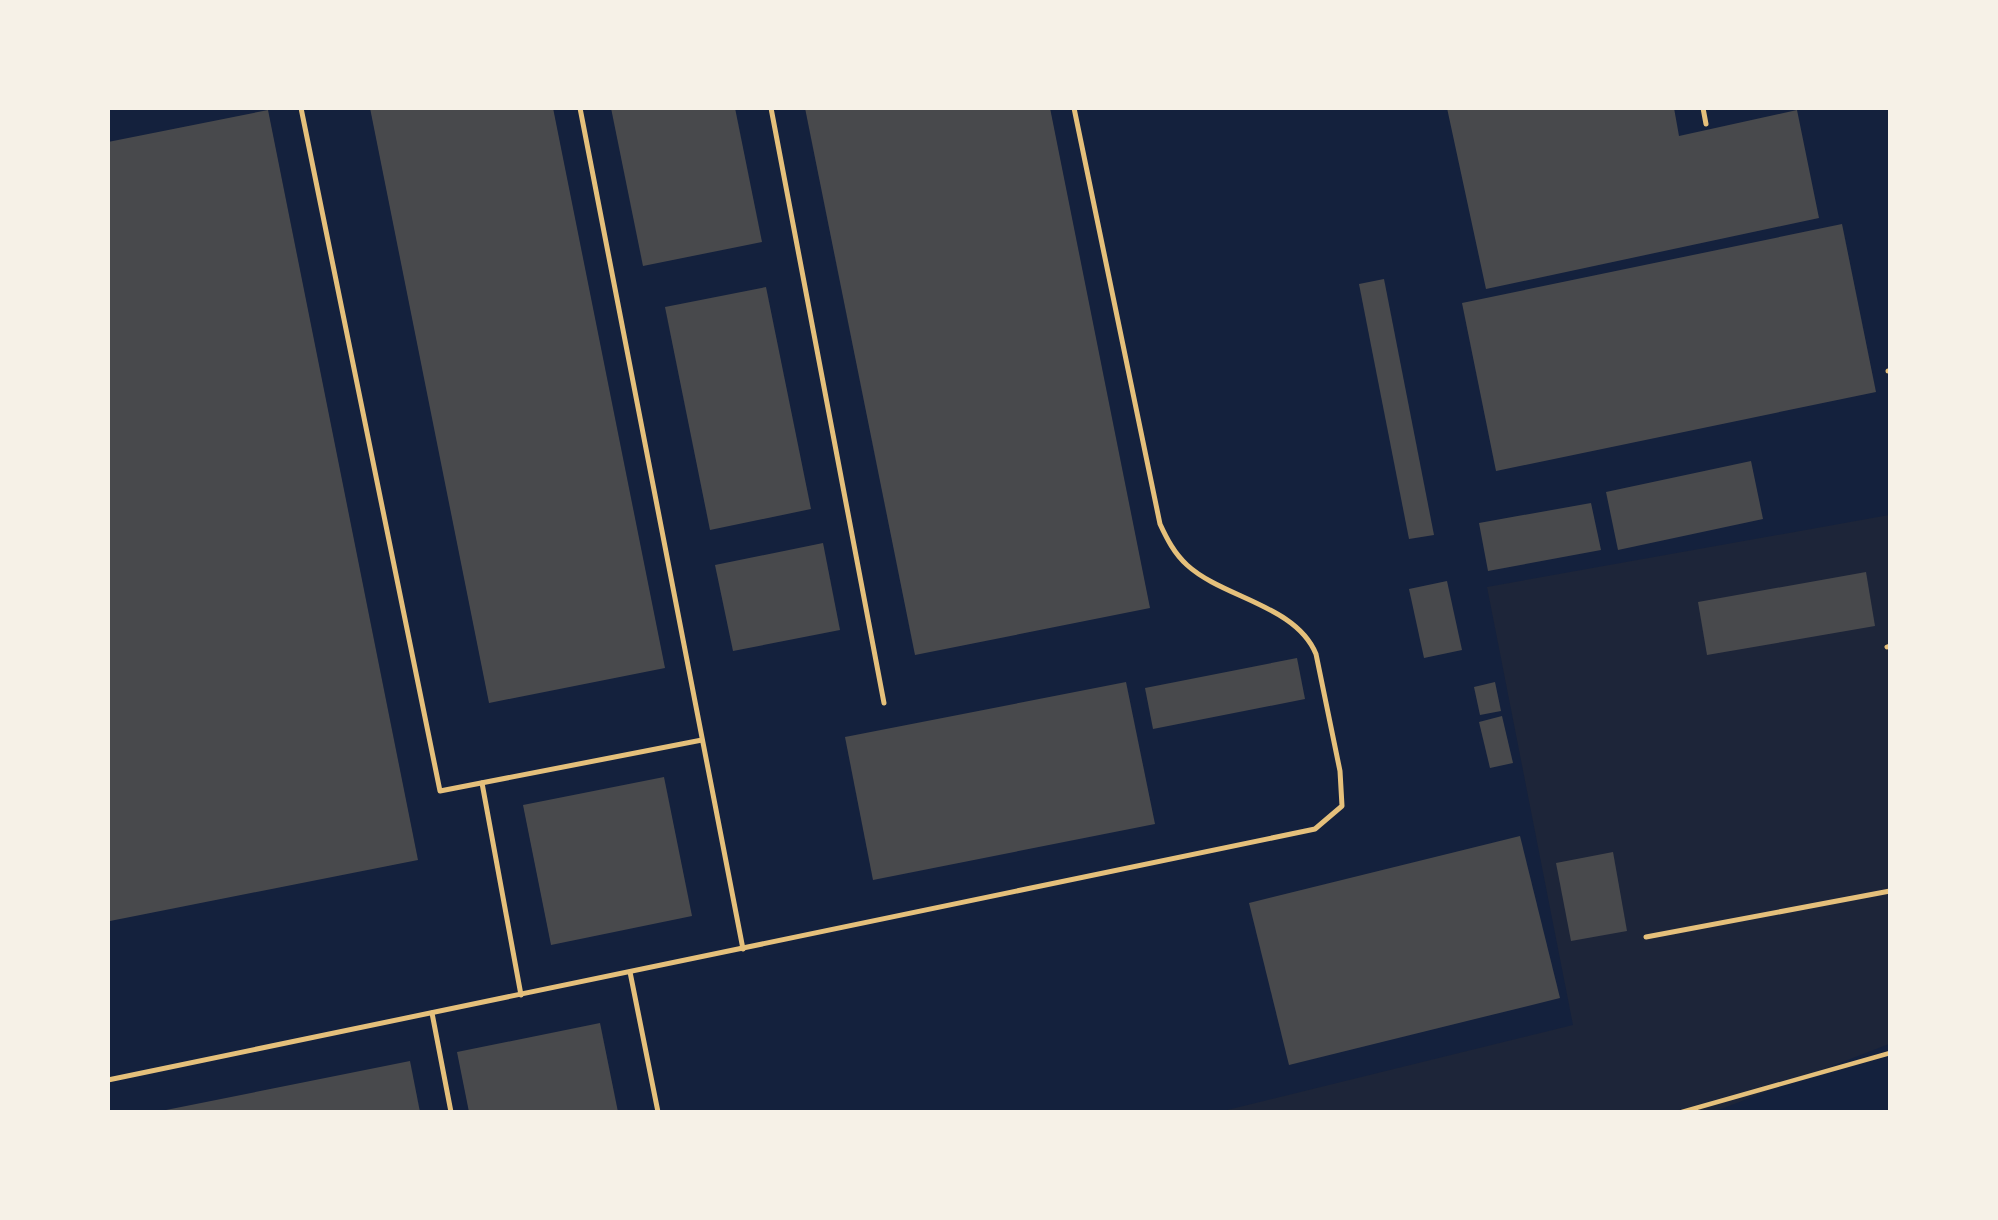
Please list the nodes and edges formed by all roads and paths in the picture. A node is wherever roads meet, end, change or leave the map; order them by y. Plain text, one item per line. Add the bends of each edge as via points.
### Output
1 (301, 108) edge
2 (580, 108) edge
3 (771, 108) edge
4 (1073, 108) edge
5 (1703, 108) edge
6 (1706, 124) dead end
7 (884, 703) dead end
8 (702, 740) junction
9 (482, 783) junction
10 (1889, 891) edge
11 (1646, 937) dead end
12 (743, 948) junction
13 (629, 972) junction
14 (521, 995) junction
15 (432, 1013) junction
16 (1889, 1053) edge
17 (108, 1080) edge
18 (451, 1111) edge
19 (658, 1111) edge
20 (1682, 1111) edge

1 - 9 lane via 440,791
2 - 8 lane
3 - 7 lane
4 - 12 lane via 1160,524 1189,568 1290,622 1312,643 1340,771 1342,806 1315,829
5 - 6 lane
8 - 9 lane
8 - 12 lane
9 - 14 lane
10 - 11 lane
12 - 13 lane
13 - 14 lane
13 - 19 lane
14 - 15 lane
15 - 17 lane
15 - 18 lane
16 - 20 path

